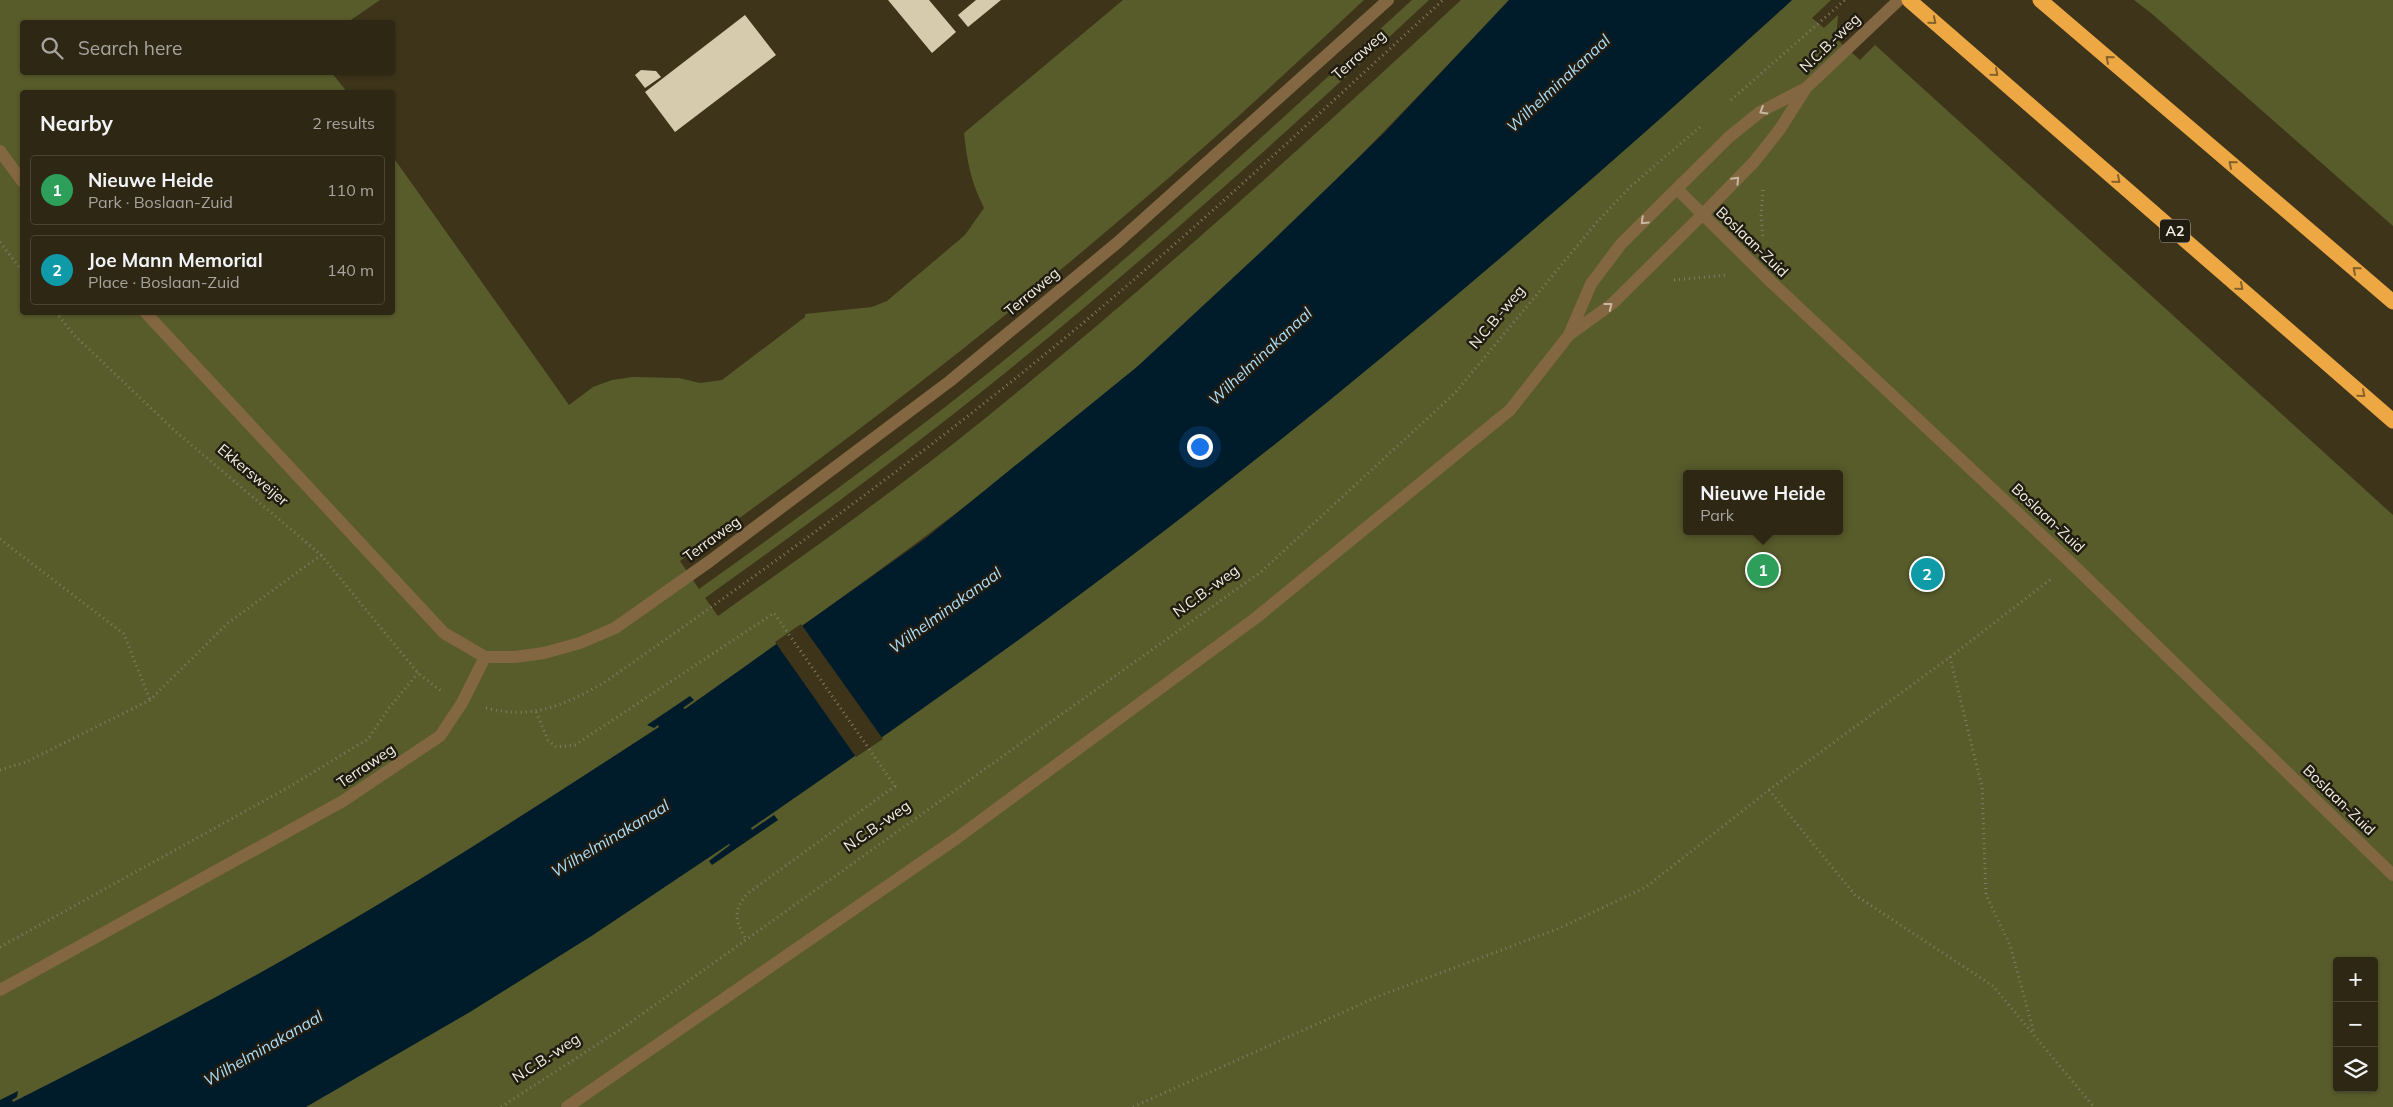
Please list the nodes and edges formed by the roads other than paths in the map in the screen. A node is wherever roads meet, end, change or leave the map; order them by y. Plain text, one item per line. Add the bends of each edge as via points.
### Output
1 (1388, 0) edge
2 (1898, 0) edge
3 (1909, 0) edge
4 (2040, 0) edge
5 (1806, 88) junction
6 (0, 151) edge
7 (20, 178) edge
8 (1677, 189) junction
9 (1701, 216) junction
10 (2393, 302) edge
11 (148, 315) edge
12 (1569, 335) junction
13 (2393, 421) edge
14 (485, 657) junction
15 (2393, 875) edge
16 (0, 990) edge
17 (567, 1107) edge

1 - 14 street, Terraweg via 1117,243 950,381 710,561 614,628 580,643 544,653
2 - 5 street, N.C.B.-weg
3 -> 13 highway, A2
10 -> 4 highway
5 -> 8 street, N.C.B.-weg via 1744,124
9 -> 5 street, N.C.B.-weg via 1770,142
6 - 7 street
8 - 9 street, Boslaan-Zuid
8 -> 12 street, N.C.B.-weg via 1621,244 1591,284
12 -> 9 street, N.C.B.-weg via 1612,304
9 - 15 street, Boslaan-Zuid via 2068,560
11 - 14 street, Ekkersweijer via 444,633
12 - 17 street, N.C.B.-weg via 1510,410 1256,617 957,838
14 - 16 street, Terraweg via 440,736 343,801

